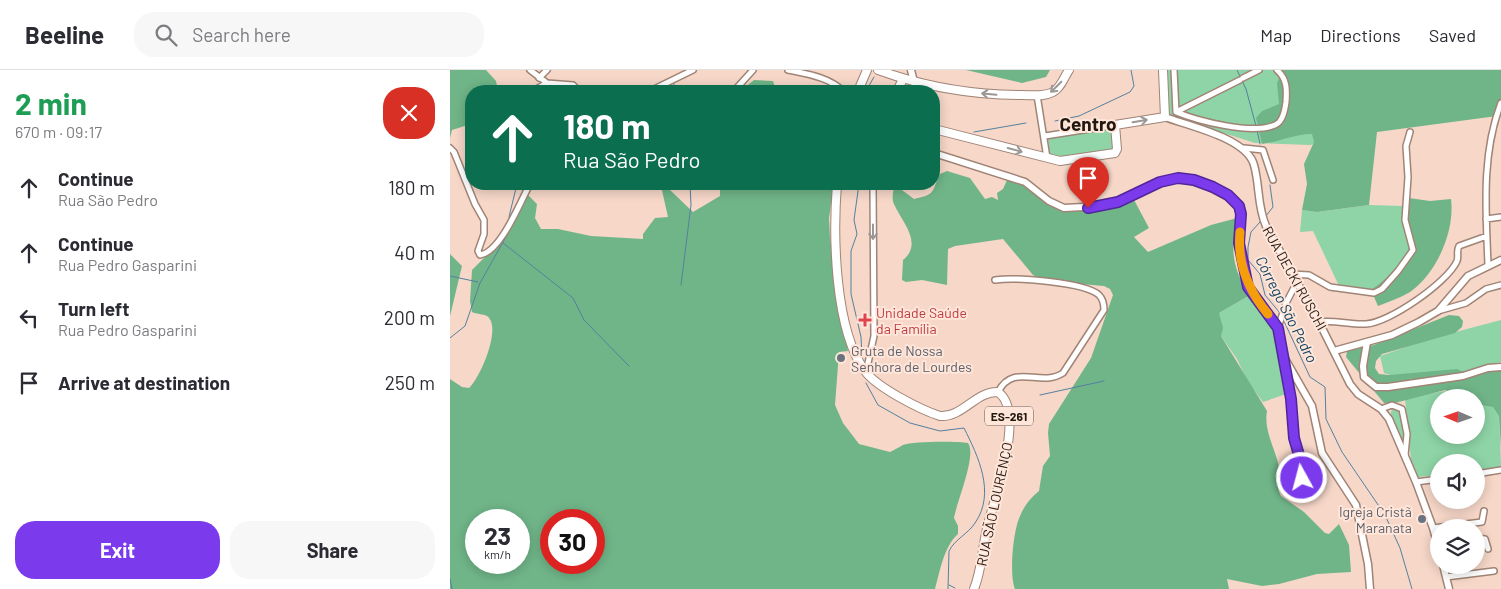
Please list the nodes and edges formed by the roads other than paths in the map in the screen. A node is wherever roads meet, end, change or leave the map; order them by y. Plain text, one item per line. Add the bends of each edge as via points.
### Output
1 (530, 70) edge
2 (547, 70) edge
3 (694, 70) edge
4 (753, 70) edge
5 (788, 70) edge
6 (867, 70) edge
7 (878, 70) edge
8 (911, 70) edge
9 (1068, 70) edge
10 (1163, 70) edge
11 (1174, 70) edge
12 (1259, 70) edge
13 (1279, 70) edge
14 (539, 78) junction
15 (903, 79) junction
16 (914, 82) junction
17 (547, 83) junction
18 (544, 85) edge
19 (566, 85) edge
20 (663, 85) edge
21 (739, 85) edge
22 (836, 85) edge
23 (861, 85) edge
24 (900, 85) edge
25 (933, 85) edge
26 (940, 86) edge
27 (1038, 95) junction
28 (1501, 103) edge
29 (1176, 112) junction
30 (1165, 117) junction
31 (1114, 124) junction
32 (940, 131) edge
33 (1410, 132) dead end
34 (1045, 136) junction
35 (450, 148) edge
36 (1244, 148) junction
37 (940, 155) edge
38 (1047, 158) junction
39 (465, 179) edge
40 (1273, 180) dead end
41 (469, 190) edge
42 (527, 190) edge
43 (837, 190) edge
44 (873, 190) edge
45 (1501, 217) edge
46 (1486, 219) junction
47 (1487, 236) junction
48 (1501, 260) edge
49 (1488, 265) junction
50 (1291, 274) junction
51 (995, 280) dead end
52 (1296, 284) junction
53 (1501, 285) edge
54 (1438, 311) junction
55 (1320, 322) junction
56 (1278, 328) junction
57 (1367, 342) junction
58 (874, 344) junction
59 (880, 346) dead end
60 (1334, 351) junction
61 (1284, 357) junction
62 (1501, 367) edge
63 (866, 373) junction
64 (998, 392) junction
65 (1381, 409) junction
66 (1404, 455) junction
67 (1501, 470) edge
68 (1485, 473) edge
69 (1430, 480) edge
70 (1416, 482) junction
71 (1290, 491) dead end
72 (1484, 512) dead end
73 (1430, 519) edge
74 (1483, 519) edge
75 (1485, 539) edge
76 (1488, 548) dead end
77 (1494, 571) dead end
78 (1445, 574) edge
79 (1446, 577) junction
80 (974, 589) edge
81 (1370, 589) edge
82 (1449, 589) edge

1 - 14 street
2 - 14 street
3 - 20 street
4 - 21 street
5 - 22 street via 811,74
6 - 23 main road
7 - 15 main road
8 - 16 street
9 -> 27 main road via 1056,90
10 - 30 main road
11 - 29 street
12 - 29 street
13 - 29 street via 1286,92 1283,115 1276,125 1228,127
14 - 17 street
15 - 16 main road
15 - 24 main road
25 -> 16 main road
17 - 18 street
17 - 19 street
27 -> 26 main road via 989,94
27 - 34 street
28 - 46 street via 1490,142
31 -> 30 main road
30 - 36 street
31 - 34 street
31 - 38 main road via 1118,147 1113,154 1066,161
32 -> 38 main road
33 - 50 street via 1406,146 1405,220 1413,250 1398,271 1378,292 1369,294 1324,286 1311,276
34 - 38 street
35 - 39 street
36 - 40 street via 1263,150
36 - 50 street, RUA DECKI RUSCHI via 1255,167 1260,212
37 - 56 street via 1025,182 1049,202 1064,208 1103,206 1172,178 1194,180 1217,190 1239,206 1239,243 1248,287
41 - 42 street via 484,220 480,255 488,253 498,243
43 - 63 main road, ES-261 via 834,228 837,276 849,335
44 -> 58 street
45 - 46 street
46 - 47 street
47 - 49 street
47 - 55 street via 1459,246 1456,262 1433,288 1390,318 1366,324 1335,320
48 - 49 street
49 - 54 street via 1468,276
50 - 52 street, RUA DECKI RUSCHI
51 - 64 street via 1022,279 1083,287 1102,298 1104,310 1063,373 1052,377 1013,378 1002,384
52 - 55 street, RUA DECKI RUSCHI
52 - 56 street
53 - 54 street via 1486,289 1466,303
54 - 57 street via 1408,328
55 - 60 street, RUA DECKI RUSCHI
56 - 61 street
57 - 60 street
57 - 62 street via 1364,377 1376,387 1463,376
58 - 59 street
58 - 63 street
60 - 65 street, RUA DECKI RUSCHI via 1354,389
61 - 71 street via 1294,438 1302,469 1300,483
61 - 81 street via 1312,406 1322,453 1356,505
63 - 64 main road, ES-261 via 876,383 940,416 952,414 988,393
64 - 80 main road, RUA SÃO LOURENÇO / ES-261 via 1006,400 1010,420 1006,456
65 - 66 street via 1389,419
65 - 66 street via 1392,405 1402,408 1407,434
66 - 70 street
67 - 68 street
69 - 70 street
70 - 73 street
72 - 74 street
75 - 76 street
77 - 79 street
78 - 79 street
79 - 82 street

